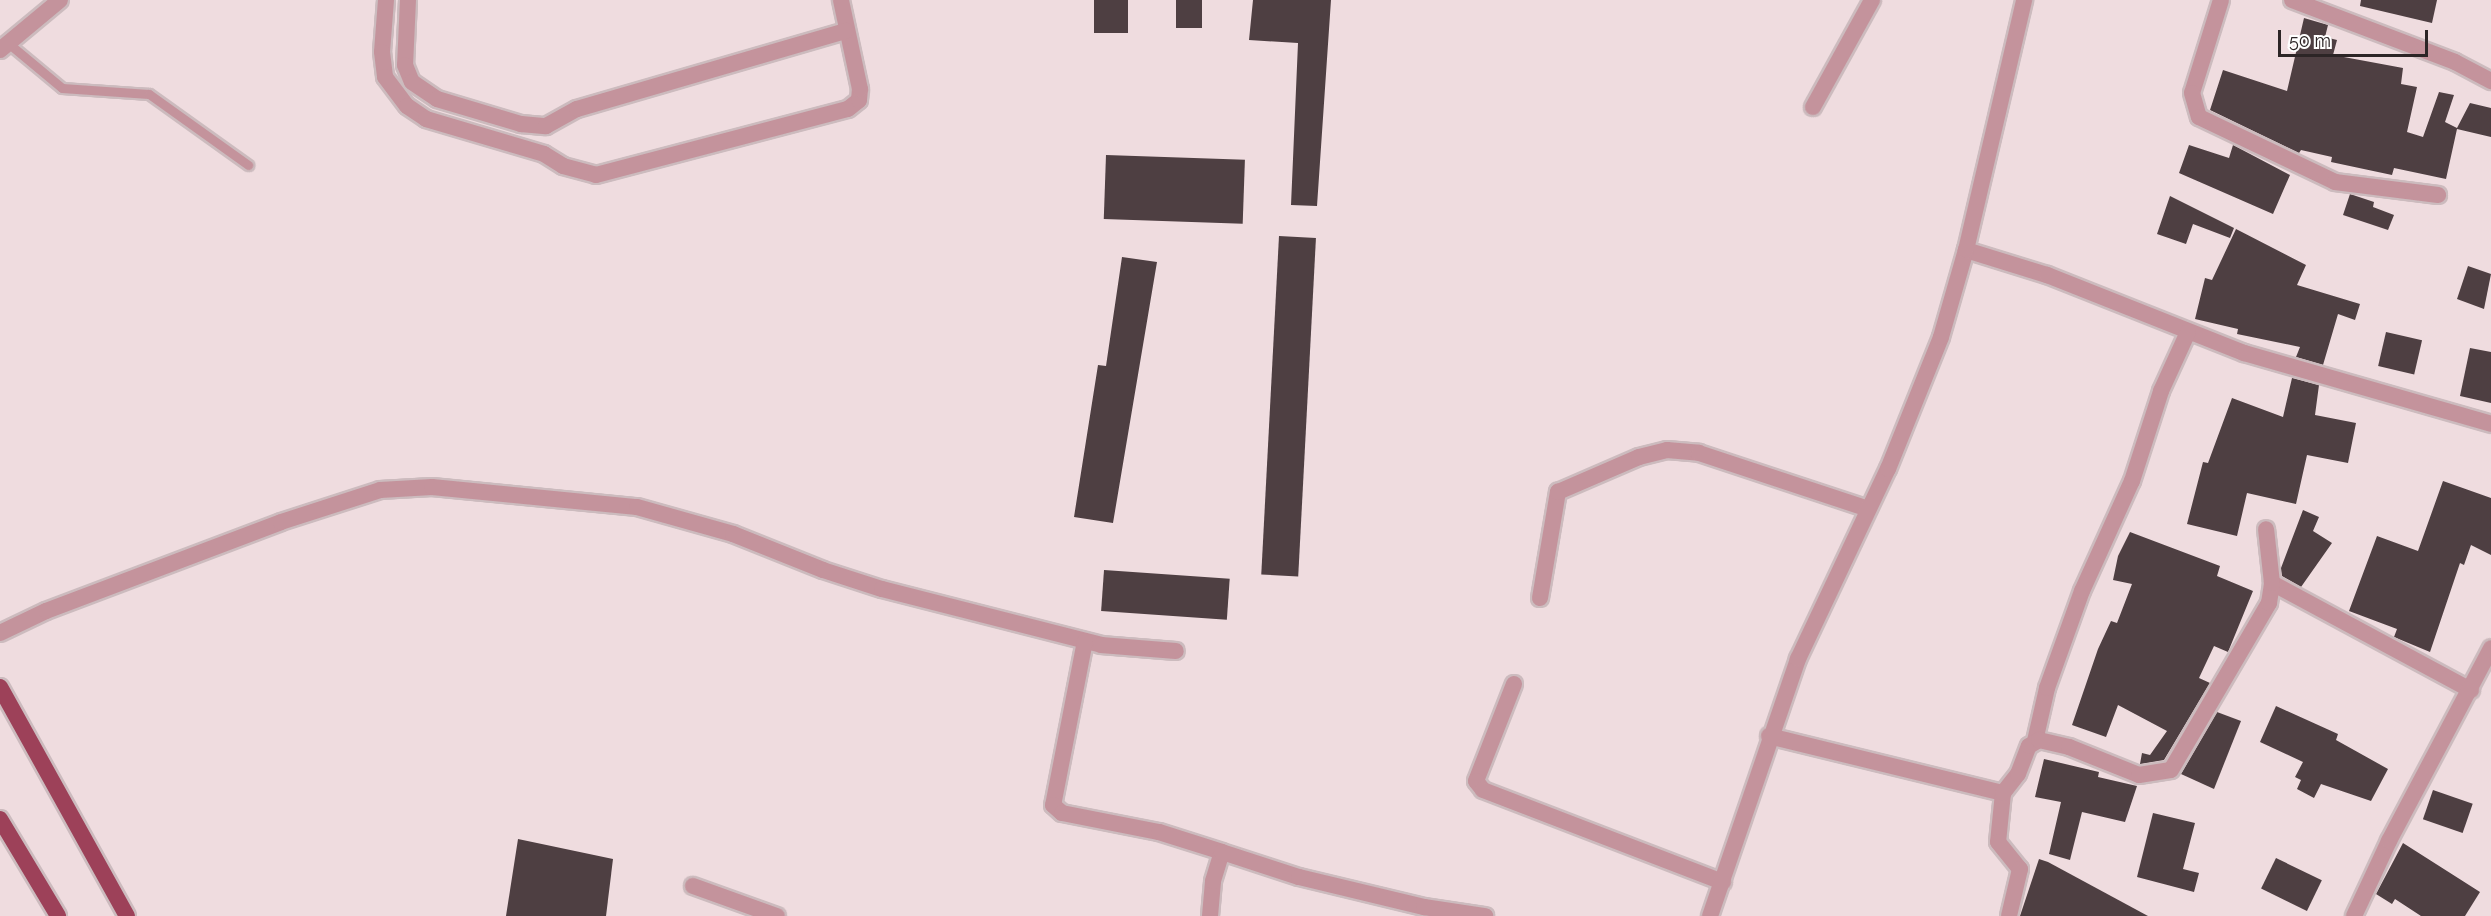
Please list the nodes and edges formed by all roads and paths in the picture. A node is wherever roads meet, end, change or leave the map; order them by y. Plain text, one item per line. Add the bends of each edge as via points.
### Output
1 (60, 0) edge
2 (386, 0) edge
3 (408, 0) edge
4 (841, 0) edge
5 (1872, 0) edge
6 (2025, 0) edge
7 (2221, 0) edge
8 (2292, 0) edge
9 (846, 31) junction
10 (4, 47) edge
11 (2491, 81) edge
12 (1813, 107) dead end
13 (248, 165) dead end
14 (2438, 195) dead end
15 (1966, 250) junction
16 (2188, 332) junction
17 (2491, 424) edge
18 (1868, 509) junction
19 (2266, 529) dead end
20 (2272, 583) junction
21 (1540, 598) dead end
22 (0, 633) edge
23 (1085, 641) junction
24 (2491, 648) edge
25 (1176, 651) dead end
26 (1514, 684) dead end
27 (0, 687) edge
28 (2471, 690) junction
29 (1769, 736) junction
30 (2035, 741) junction
31 (2003, 793) junction
32 (0, 819) edge
33 (1222, 852) junction
34 (1723, 882) junction
35 (693, 886) dead end
36 (1423, 912) edge
37 (58, 916) edge
38 (127, 916) edge
39 (777, 916) edge
40 (1210, 916) edge
41 (1485, 916) edge
42 (1710, 916) edge
43 (2009, 916) edge
44 (2354, 916) edge

1 - 10 street
2 - 9 street via 382,52 385,77 407,106 426,119 544,154 563,166 596,175 848,109 859,100
3 - 9 street via 405,65 412,82 437,99 521,124 546,126 577,109
4 - 9 street
5 - 12 street
6 - 15 street
7 - 14 street via 2192,93 2199,117 2335,182
8 - 11 street via 2455,62
10 - 13 lane via 62,88 149,94
15 - 16 street via 2048,275
15 - 18 street via 1941,337
16 - 17 street via 2244,353
16 - 30 street via 2161,391 2132,481 2082,591 2047,688
18 - 21 street via 1699,453 1667,450 1648,455 1558,492
18 - 29 street via 1798,659
19 - 20 street
20 - 28 street
20 - 30 street via 2269,603 2250,642 2171,770 2139,775 2069,747 2044,739
22 - 23 street via 46,611 280,522 380,490 432,487 638,507 733,534 882,589
23 - 25 street
23 - 33 street via 1053,805 1062,813 1159,832
24 - 28 street
26 - 34 street via 1476,781 1483,790
27 - 38 highway
28 - 44 street via 2389,841
29 - 31 street
29 - 34 street
30 - 31 street via 2012,785
31 - 43 street via 1998,842 2020,869
32 - 37 highway
33 - 36 street
33 - 40 street via 1213,881
34 - 42 street
35 - 39 street
36 - 41 street

